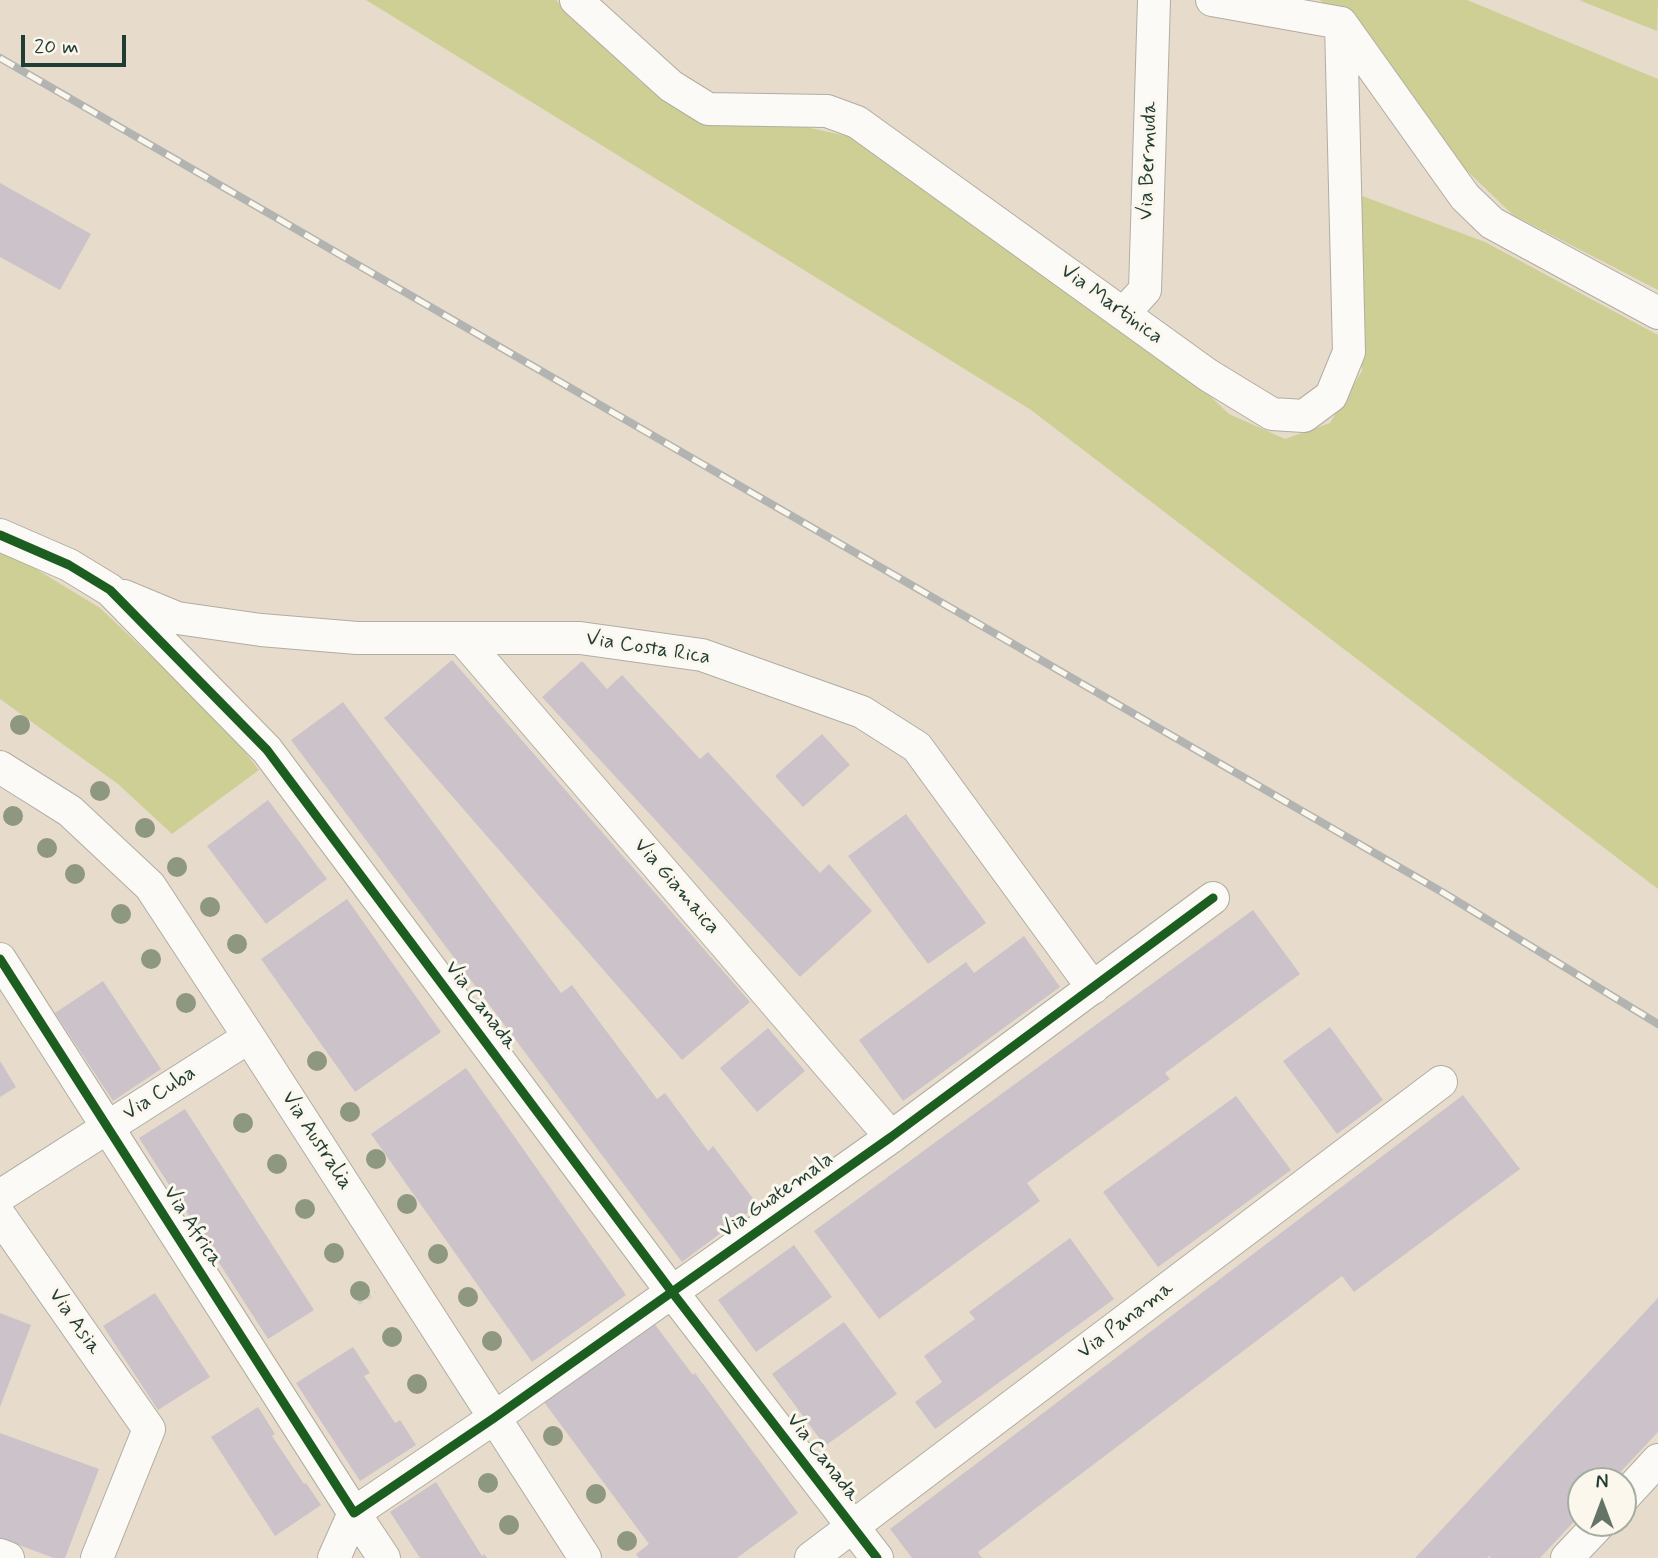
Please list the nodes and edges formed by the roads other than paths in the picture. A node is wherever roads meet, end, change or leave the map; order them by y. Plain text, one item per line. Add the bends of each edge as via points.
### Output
1 (1154, 0) edge
2 (1212, 0) edge
3 (583, 2) edge
4 (1341, 23) junction
5 (1658, 313) edge
6 (1123, 314) junction
7 (0, 535) edge
8 (110, 590) junction
9 (462, 638) junction
10 (0, 766) edge
11 (1213, 898) dead end
12 (0, 959) edge
13 (1093, 988) junction
14 (249, 1037) junction
15 (1441, 1083) dead end
16 (108, 1128) junction
17 (891, 1137) junction
18 (0, 1196) edge
19 (0, 1216) edge
20 (672, 1292) junction
21 (494, 1418) junction
22 (1658, 1460) edge
23 (1637, 1483) edge
24 (354, 1513) junction
25 (854, 1527) junction
26 (1587, 1537) edge
27 (0, 1555) edge
28 (8, 1558) edge
29 (97, 1558) edge
30 (334, 1558) edge
31 (384, 1558) edge
32 (585, 1558) edge
33 (811, 1558) edge
34 (877, 1558) edge
35 (1567, 1558) edge

1 - 6 street, Via Bermuda via 1145,290
2 - 4 street
3 - 6 street, Via Martinica via 671,86 708,109 827,111 857,122
4 - 5 street via 1465,197 1492,223
4 - 6 street, Via Martinica via 1349,352 1331,396 1304,416 1272,414
7 - 8 street, Via Canada via 69,565
8 - 9 street, Via Costa Rica via 177,618 261,630 357,638
8 - 20 street, Via Canada via 267,750
9 - 13 street, Via Costa Rica via 580,638 702,655 862,712 917,747
9 - 17 street, Via Giamaica
10 - 14 street, Via Australia via 70,811 150,887
11 - 13 street, Via Guatemala
12 - 16 street, Via Africa
13 - 17 street, Via Guatemala
14 - 16 street, Via Cuba
14 - 21 street, Via Australia
15 - 25 street, Via Panama
16 - 18 street, Via Cuba
16 - 24 street, Via Africa
17 - 20 street, Via Guatemala
19 - 29 street, Via Asia via 149,1429
20 - 21 street, Via Guatemala
20 - 25 street, Via Canada
21 - 24 street, Via Guatemala
21 - 32 street, Via Australia
22 - 23 street
24 - 30 street
24 - 31 street, Via Africa
25 - 33 street, Via Panama
25 - 34 street, Via Canada
26 - 35 street
27 - 28 street

